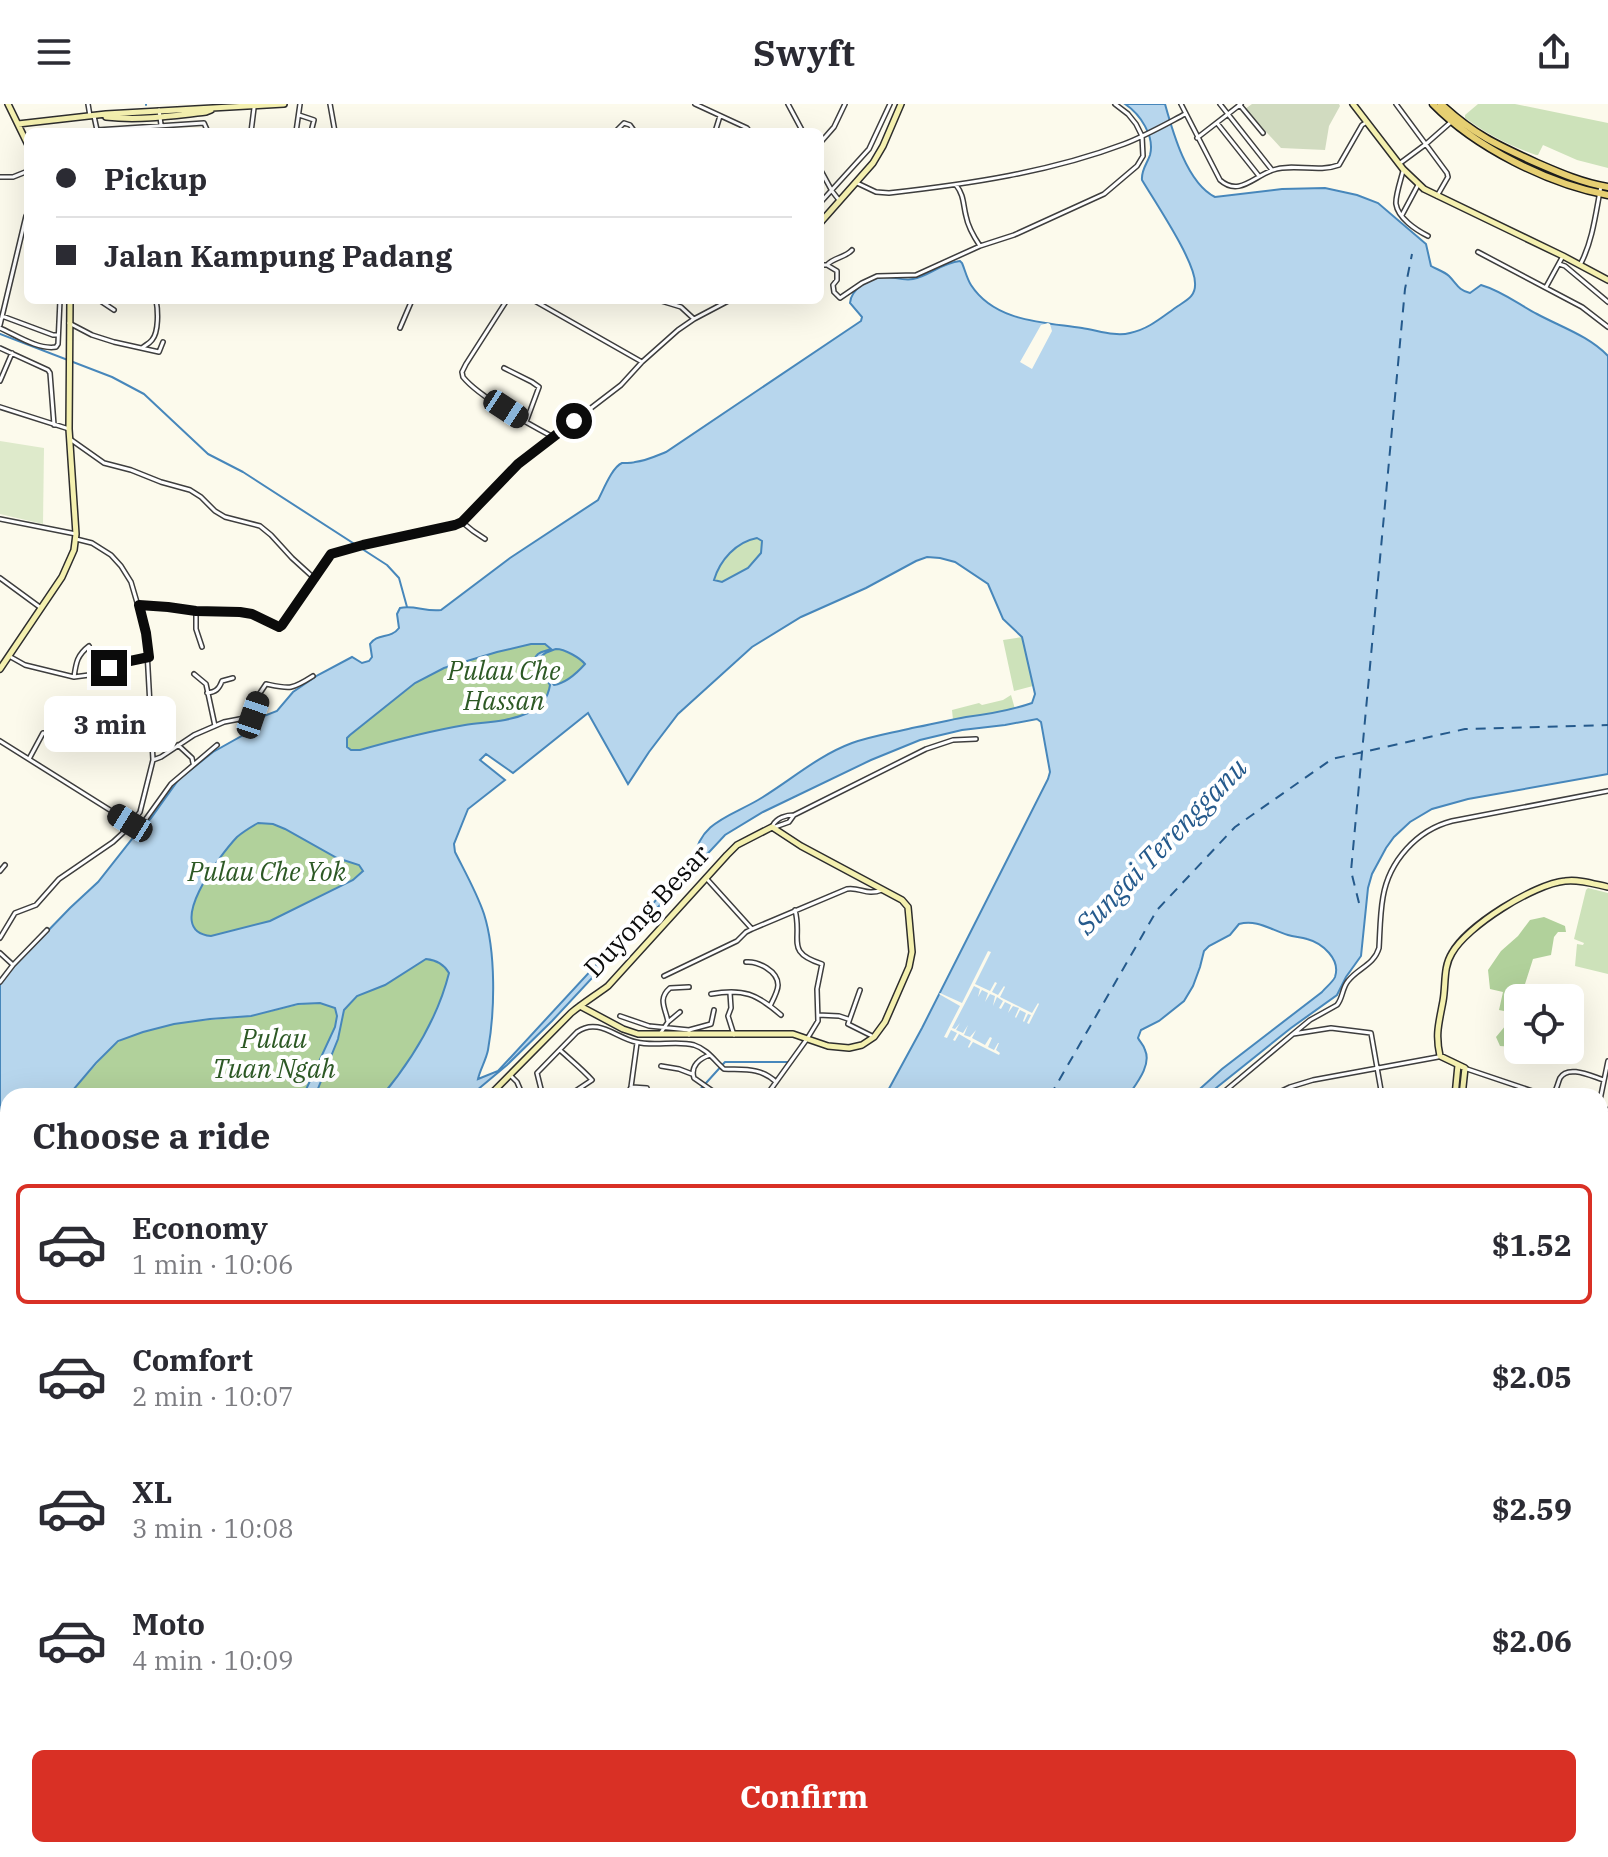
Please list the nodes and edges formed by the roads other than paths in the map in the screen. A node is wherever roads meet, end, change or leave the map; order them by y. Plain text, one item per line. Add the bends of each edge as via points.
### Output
1 (88, 104) edge
2 (284, 104) edge
3 (300, 104) edge
4 (330, 104) edge
5 (695, 104) edge
6 (788, 104) edge
7 (845, 104) edge
8 (890, 104) edge
9 (901, 104) edge
10 (1115, 104) edge
11 (1181, 104) edge
12 (1220, 104) edge
13 (1240, 104) edge
14 (1353, 104) edge
15 (1396, 104) edge
16 (1433, 104) edge
17 (1441, 104) edge
18 (254, 106) junction
19 (7, 107) edge
20 (159, 114) junction
21 (1185, 114) junction
22 (1228, 114) junction
23 (95, 115) junction
24 (299, 115) junction
25 (720, 116) junction
26 (1367, 122) junction
27 (1451, 122) junction
28 (1217, 123) junction
29 (18, 124) junction
30 (161, 126) junction
31 (97, 128) edge
32 (129, 128) edge
33 (206, 128) edge
34 (251, 128) edge
35 (297, 128) edge
36 (312, 128) edge
37 (334, 128) edge
38 (716, 128) edge
39 (747, 128) edge
40 (801, 128) edge
41 (1263, 133) dead end
42 (1144, 135) junction
43 (24, 137) edge
44 (824, 138) edge
45 (1197, 138) junction
46 (1426, 144) junction
47 (1401, 166) junction
48 (1272, 170) junction
49 (24, 173) edge
50 (824, 176) edge
51 (0, 177) edge
52 (1260, 177) junction
53 (843, 179) junction
54 (855, 185) junction
55 (956, 185) junction
56 (1418, 185) junction
57 (1603, 189) edge
58 (832, 191) junction
59 (1608, 195) edge
60 (1437, 196) junction
61 (824, 199) edge
62 (840, 201) junction
63 (1402, 215) junction
64 (824, 219) edge
65 (24, 224) edge
66 (1428, 236) dead end
67 (980, 246) junction
68 (852, 250) dead end
69 (1478, 252) dead end
70 (1563, 256) junction
71 (1559, 264) junction
72 (827, 265) joint
73 (1580, 265) junction
74 (1608, 280) edge
75 (1546, 287) junction
76 (1608, 302) edge
77 (60, 304) edge
78 (70, 304) edge
79 (105, 304) edge
80 (157, 304) edge
81 (410, 304) edge
82 (504, 304) edge
83 (540, 304) edge
84 (671, 304) edge
85 (722, 304) edge
86 (114, 310) dead end
87 (2, 316) junction
88 (694, 319) junction
89 (69, 323) junction
90 (0, 327) edge
91 (1608, 327) edge
92 (400, 328) dead end
93 (58, 335) junction
94 (163, 342) dead end
95 (0, 348) edge
96 (142, 348) junction
97 (12, 353) junction
98 (642, 362) junction
99 (504, 368) dead end
100 (0, 381) edge
101 (0, 407) edge
102 (526, 422) junction
103 (54, 425) junction
104 (69, 429) junction
105 (553, 437) junction
106 (70, 439) junction
107 (0, 519) edge
108 (462, 522) junction
109 (76, 537) junction
110 (485, 539) dead end
111 (0, 578) edge
112 (314, 578) junction
113 (139, 605) junction
114 (41, 608) junction
115 (196, 611) junction
116 (89, 646) dead end
117 (202, 647) dead end
118 (9, 656) junction
119 (149, 657) junction
120 (0, 669) edge
121 (194, 674) dead end
122 (313, 676) dead end
123 (74, 677) junction
124 (233, 678) dead end
125 (207, 693) junction
126 (215, 726) junction
127 (70, 728) dead end
128 (976, 739) dead end
129 (0, 741) edge
130 (178, 745) junction
131 (217, 745) dead end
132 (29, 759) junction
133 (153, 760) junction
134 (193, 765) junction
135 (1608, 791) edge
136 (130, 823) junction
137 (772, 827) junction
138 (5, 865) dead end
139 (0, 871) edge
140 (706, 878) junction
141 (1608, 887) edge
142 (883, 890) junction
143 (795, 910) junction
144 (752, 929) junction
145 (47, 930) dead end
146 (0, 938) edge
147 (0, 953) edge
148 (746, 962) dead end
149 (13, 965) junction
150 (664, 976) dead end
151 (0, 982) edge
152 (689, 987) dead end
153 (860, 990) dead end
154 (730, 992) junction
155 (711, 994) dead end
156 (580, 1006) junction
157 (770, 1006) junction
158 (714, 1010) dead end
159 (680, 1012) dead end
160 (781, 1015) dead end
161 (818, 1015) junction
162 (620, 1016) dead end
163 (848, 1019) junction
164 (668, 1022) junction
165 (612, 1023) junction
166 (608, 1030) junction
167 (662, 1031) junction
168 (689, 1032) junction
169 (1293, 1034) junction
170 (734, 1035) junction
171 (874, 1037) junction
172 (807, 1039) junction
173 (637, 1043) junction
174 (560, 1049) junction
175 (710, 1055) junction
176 (1440, 1056) junction
177 (1608, 1061) edge
178 (661, 1066) dead end
179 (1377, 1067) junction
180 (1462, 1067) junction
181 (692, 1074) junction
182 (511, 1076) junction
183 (1604, 1080) junction
184 (776, 1082) junction
185 (631, 1087) joint
186 (706, 1087) edge
187 (498, 1088) edge
188 (520, 1088) edge
189 (541, 1088) edge
190 (580, 1088) edge
191 (647, 1088) edge
192 (771, 1088) edge
193 (1229, 1088) edge
194 (1288, 1088) edge
195 (1381, 1088) edge
196 (1457, 1088) edge
197 (1462, 1088) edge
198 (1517, 1088) edge
199 (1557, 1088) edge
200 (1602, 1088) edge

1 - 23 street
2 - 18 street
3 - 24 street
4 - 37 street
5 - 25 street
6 - 40 street
7 - 44 street
8 - 53 street via 869,149
9 - 54 street via 883,146
10 - 42 street
11 - 21 street
12 - 22 street
13 - 22 street
13 - 41 street
14 - 26 street
15 - 46 street
16 - 27 main road
17 - 57 main road via 1498,146
18 - 20 street
18 - 34 street
19 - 29 street
20 - 23 street
20 - 30 street
21 - 42 street
21 - 45 street
22 - 28 street
22 - 48 street
23 - 29 street
23 - 31 street
24 - 35 street
24 - 36 street via 314,120
25 - 38 street
25 - 39 street
26 - 47 street
26 - 48 street via 1339,165
27 - 46 street
27 - 57 main road via 1534,170 1566,183
28 - 45 street
28 - 52 street
29 - 43 street
30 - 32 street
30 - 33 street via 204,123
42 - 55 street via 1053,165
42 - 67 street via 1141,160 1101,196
45 - 52 street via 1226,186 1242,186
46 - 47 street
46 - 60 street via 1448,175
47 - 56 street
47 - 63 street via 1396,200
48 - 52 street
49 - 51 street
50 - 58 street
53 - 54 street
53 - 58 street
54 - 55 street via 881,193
54 - 62 street
55 - 67 street
56 - 60 street
56 - 63 street
57 - 59 main road
57 - 73 street
58 - 61 street
58 - 62 street
60 - 70 street
62 - 64 street
63 - 66 street
65 - 87 street
67 - 72 street via 916,275 877,276 840,298 833,288 837,271
68 - 72 street
69 - 75 street
70 - 71 street
70 - 73 street
71 - 75 street
71 - 76 street
73 - 74 street
75 - 91 street
77 - 93 street
78 - 89 street
79 - 86 street
80 - 96 street via 155,334
81 - 92 street
82 - 102 street via 462,372 471,386
83 - 98 street
84 - 88 street
85 - 88 street
87 - 90 street
87 - 93 street
88 - 98 street
89 - 96 street
89 - 104 street
90 - 93 street via 48,348 56,347
94 - 96 street via 159,352
95 - 97 street
97 - 100 street
97 - 103 street via 50,373
98 - 105 street via 621,385
99 - 102 street via 539,387
101 - 103 street
102 - 105 street
103 - 104 street
104 - 106 street
105 - 108 street via 518,464
106 - 109 street
106 - 112 street via 104,463 190,490 225,517 260,526
107 - 109 street
108 - 110 street
108 - 112 street via 337,551
109 - 113 street via 111,555 131,582
109 - 114 street via 62,577
111 - 114 street
112 - 115 street via 279,627 252,614
113 - 115 street
113 - 119 street
114 - 118 street
115 - 117 street
116 - 123 street via 76,659
118 - 120 street
118 - 123 street
119 - 123 street
119 - 133 street
121 - 125 street via 205,682
122 - 126 street via 293,688 266,684 253,715
124 - 125 street
125 - 126 street
126 - 130 street
127 - 132 street via 64,739 43,733
128 - 137 street, Duyong Besar via 926,749
129 - 132 street
130 - 133 street
130 - 134 street
131 - 134 street
132 - 136 street
133 - 136 street via 140,812
134 - 136 street via 171,784 143,823
135 - 169 street via 1437,825 1410,844 1383,896 1377,956 1346,982 1337,1005
136 - 146 street via 113,842 52,885 39,903 15,913
137 - 140 street, Duyong Besar via 737,845
137 - 142 street
138 - 139 street
140 - 144 street
140 - 156 street, Duyong Besar via 608,986
141 - 176 street via 1577,881 1548,885 1511,902 1460,942 1446,972 1436,1034
142 - 143 street via 870,894 847,889
142 - 171 street via 908,907 912,952 895,1002
143 - 144 street
143 - 161 street via 797,946 807,959 822,964
144 - 150 street
145 - 149 street
147 - 149 street
148 - 157 street via 762,964 778,981
149 - 151 street
152 - 164 street via 670,988 663,995
153 - 163 street
154 - 155 street
154 - 157 street via 747,993
154 - 170 street via 728,1016
156 - 165 street
156 - 182 street, Duyong Besar
157 - 160 street
158 - 168 street via 711,1024
159 - 164 street
161 - 163 street
161 - 172 street
162 - 167 street
163 - 171 street via 849,1025
164 - 167 street
165 - 166 street
165 - 167 street via 631,1032
166 - 173 street
166 - 174 street via 581,1028
167 - 168 street
168 - 170 street
169 - 179 street via 1331,1028 1370,1032
169 - 193 street
170 - 172 street via 793,1034
171 - 172 street via 849,1048
172 - 184 street
173 - 175 street via 694,1045
173 - 185 street
174 - 189 street via 537,1073
174 - 190 street via 592,1080
175 - 181 street via 699,1060
175 - 184 street via 721,1067 758,1070
176 - 179 street
176 - 180 street
177 - 183 street
178 - 181 street
179 - 194 street
179 - 195 street
180 - 196 street
180 - 197 street
180 - 198 street
181 - 186 street
182 - 187 street, Duyong Besar
182 - 188 street
183 - 199 street via 1567,1071
183 - 200 street
184 - 192 street
185 - 191 street

